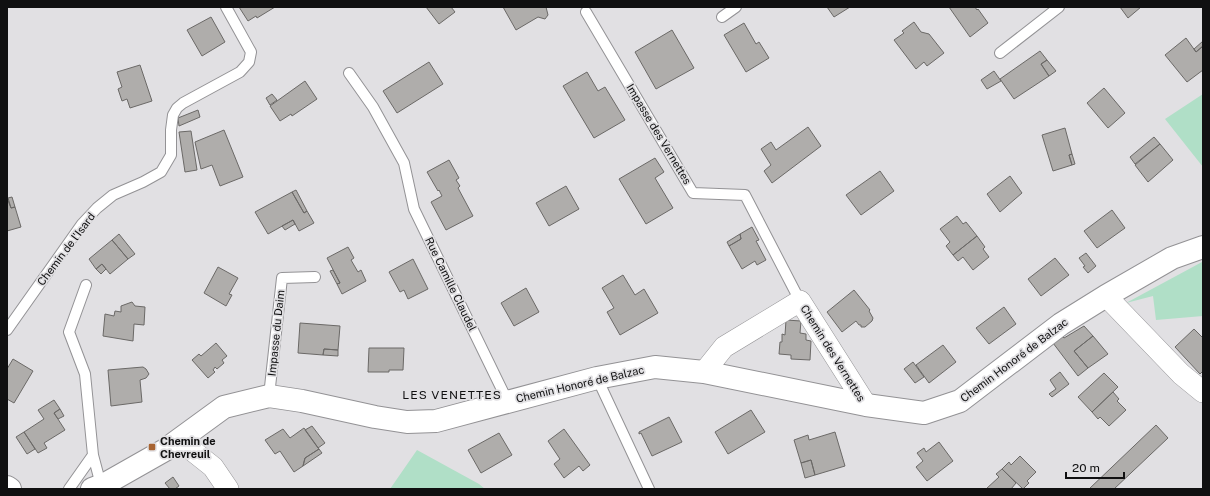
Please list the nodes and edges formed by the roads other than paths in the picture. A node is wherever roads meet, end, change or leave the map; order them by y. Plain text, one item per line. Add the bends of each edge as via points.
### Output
1 (226, 7) edge
2 (736, 7) edge
3 (1059, 7) edge
4 (586, 12) dead end
5 (722, 17) dead end
6 (1000, 53) dead end
7 (350, 73) dead end
8 (1203, 247) edge
9 (315, 277) dead end
10 (86, 285) dead end
11 (1106, 296) junction
12 (800, 301) junction
13 (7, 330) edge
14 (704, 372) junction
15 (597, 378) junction
16 (1203, 392) edge
17 (269, 396) junction
18 (508, 402) junction
19 (866, 405) junction
20 (197, 427) junction
21 (179, 440) junction
22 (93, 455) junction
23 (214, 467) junction
24 (7, 487) edge
25 (97, 487) edge
26 (10, 489) edge
27 (69, 489) edge
28 (228, 489) edge
29 (649, 489) edge

1 - 13 lane, Chemin de l'Isard via 251,52 249,62 240,72 178,108 173,115 171,155 161,172 113,195 97,208 82,224
2 - 5 lane
3 - 6 lane
4 - 12 lane, Impasse des Vernettes via 694,193 745,195
7 - 18 lane, Rue Camille Claudel via 373,107 404,164 414,209
8 - 11 street, Chemin Honoré de Balzac via 1172,258
9 - 17 lane, Impasse du Daim via 282,278
10 - 22 lane via 69,332 85,374
11 - 16 street via 1181,374
11 - 19 street, Chemin Honoré de Balzac via 1061,324 960,401 924,413
12 - 14 street, Chemin des Vernettes via 724,347
12 - 19 street, Chemin des Vernettes
14 - 15 street, Chemin Honoré de Balzac via 655,367
14 - 19 street, Chemin Honoré de Balzac
15 - 18 street, Chemin Honoré de Balzac
15 - 29 lane
17 - 18 street, Chemin Honoré de Balzac via 407,422 436,420
17 - 20 street, Chemin Honoré de Balzac via 224,407
20 - 21 street, Chemin Honoré de Balzac
20 - 23 street
21 - 23 street
21 - 25 street, Chemin Honoré de Balzac
22 - 25 lane
22 - 27 lane
23 - 28 street
24 - 26 street

